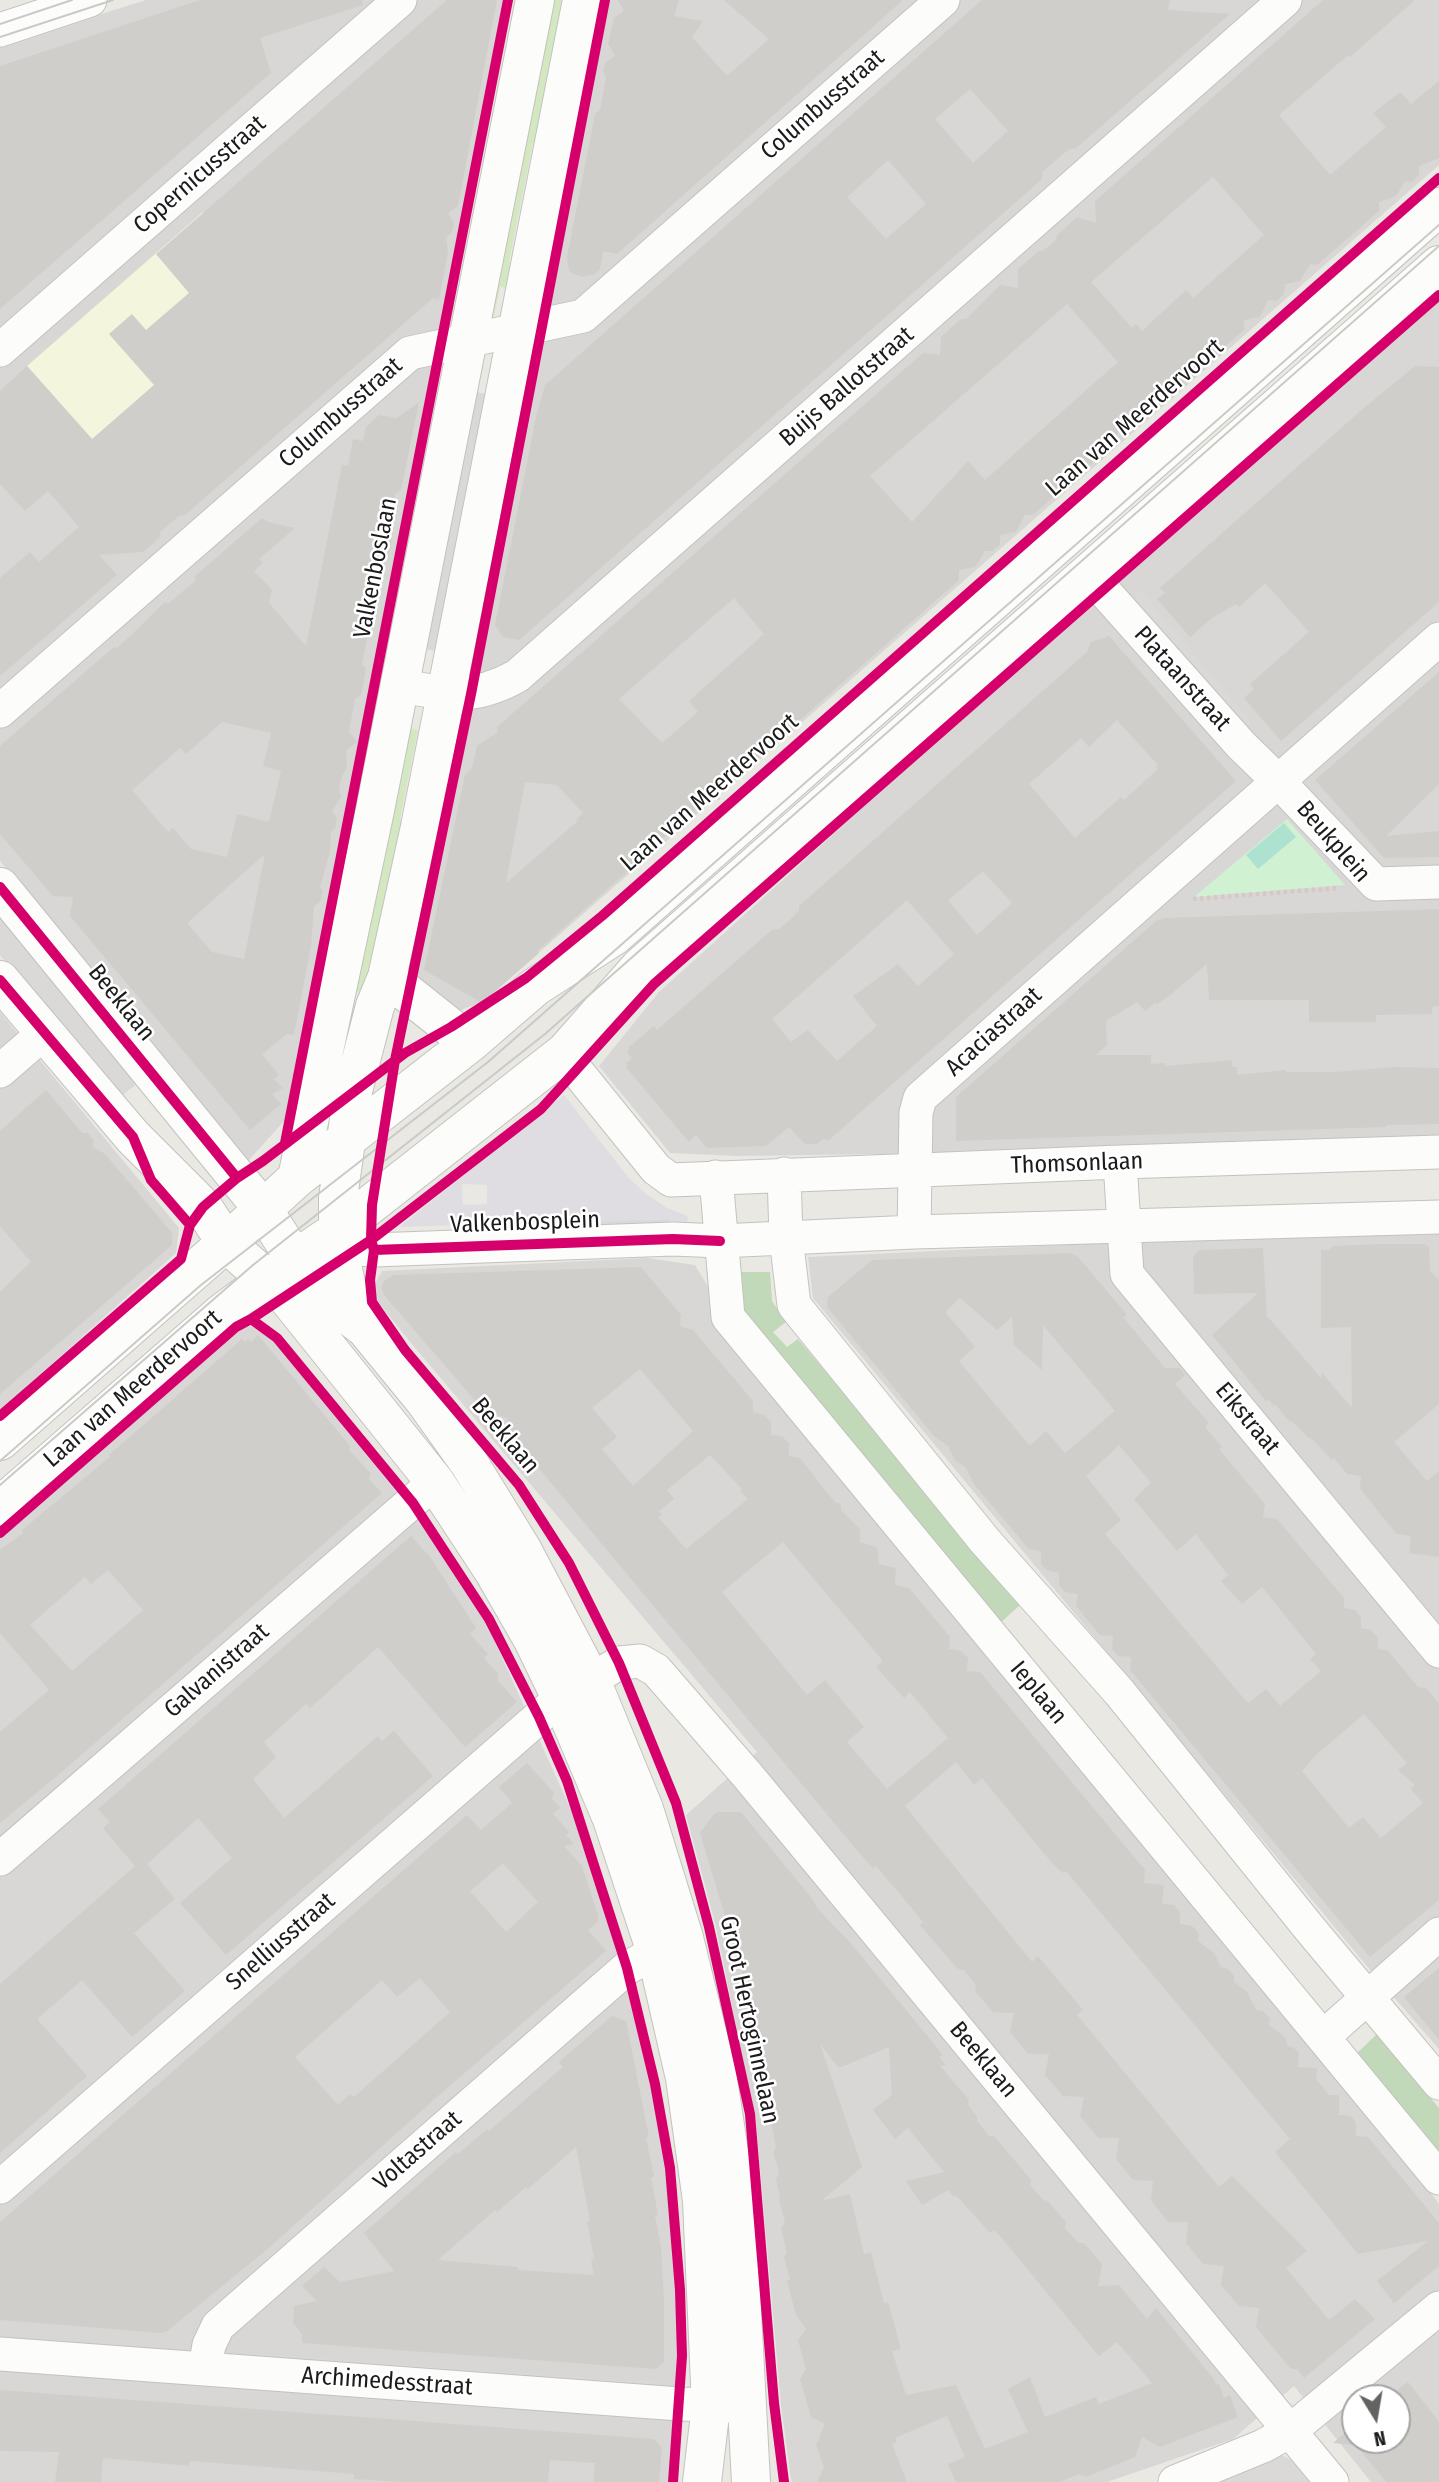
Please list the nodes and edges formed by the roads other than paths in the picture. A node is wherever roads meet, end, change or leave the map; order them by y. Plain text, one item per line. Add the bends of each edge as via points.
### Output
1 (90, 0) edge
2 (400, 0) edge
3 (535, 0) edge
4 (582, 0) edge
5 (943, 0) edge
6 (1285, 0) edge
7 (0, 30) edge
8 (1439, 207) edge
9 (1439, 265) edge
10 (519, 330) junction
11 (468, 341) junction
12 (0, 350) edge
13 (1088, 573) junction
14 (1439, 639) edge
15 (399, 685) junction
16 (445, 694) junction
17 (0, 711) edge
18 (1278, 781) junction
19 (1170, 876) joint
20 (1439, 882) edge
21 (0, 887) edge
22 (387, 976) junction
23 (0, 980) edge
24 (44, 1033) junction
25 (470, 1043) junction
26 (565, 1052) junction
27 (0, 1071) edge
28 (346, 1139) junction
29 (1439, 1152) edge
30 (1120, 1162) junction
31 (916, 1171) junction
32 (784, 1174) junction
33 (716, 1177) junction
34 (297, 1178) junction
35 (262, 1208) junction
36 (1439, 1217) edge
37 (1124, 1227) junction
38 (338, 1230) junction
39 (914, 1233) junction
40 (786, 1237) junction
41 (720, 1241) junction
42 (226, 1244) junction
43 (282, 1269) junction
44 (365, 1328) junction
45 (0, 1441) edge
46 (435, 1482) junction
47 (0, 1506) edge
48 (1439, 1651) edge
49 (576, 1689) junction
50 (0, 1858) edge
51 (1439, 1934) edge
52 (656, 1952) junction
53 (1366, 1997) junction
54 (1323, 2037) junction
55 (1439, 2082) edge
56 (1439, 2178) edge
57 (0, 2187) edge
58 (1439, 2308) edge
59 (0, 2354) edge
60 (205, 2368) junction
61 (728, 2406) junction
62 (1290, 2431) junction
63 (702, 2482) edge
64 (751, 2482) edge
65 (1175, 2482) edge
66 (1332, 2482) edge

1 - 7 street
2 - 12 street, Copernicusstraat
3 - 11 street, Valkenboslaan
4 - 10 street
5 - 10 street, Columbusstraat via 583,316
6 - 16 street, Buijs Ballotstraat via 517,676 499,687
8 - 25 street, Laan van Meerdervoort via 614,936 535,987
9 - 13 street, Laan van Meerdervoort
10 - 11 street, Columbusstraat
10 - 16 street
11 - 15 street, Valkenboslaan
11 - 17 street, Columbusstraat via 410,353
13 - 18 street, Plataanstraat via 1241,746
13 - 26 street, Laan van Meerdervoort via 640,967
14 - 18 street
15 - 16 street, Buijs Ballotstraat
15 - 34 street, Valkenboslaan
16 - 22 street
18 - 19 street, Beukplein
18 - 20 street, Beukplein via 1376,884
19 - 31 street, Acaciastraat via 920,1098
21 - 35 street, Beeklaan
22 - 25 street
22 - 28 street via 353,1091
23 - 24 street, Beeklaan
24 - 27 street
24 - 42 street, Beeklaan via 133,1137 203,1207
25 - 28 street, Laan van Meerdervoort
26 - 33 street via 656,1169 671,1180
26 - 38 street, Laan van Meerdervoort
28 - 34 street, Laan van Meerdervoort
28 - 38 street
29 - 30 street, Thomsonlaan
30 - 31 street, Thomsonlaan
30 - 37 street, Eikstraat
31 - 32 street, Thomsonlaan
31 - 39 street, Acaciastraat
32 - 33 street, Thomsonlaan
32 - 40 street
33 - 41 street, Ieplaan
34 - 35 street, Laan van Meerdervoort
35 - 42 street, Laan van Meerdervoort
35 - 43 street, Beeklaan
36 - 37 street
37 - 39 street
37 - 48 street, Eikstraat via 1127,1274
38 - 41 street, Valkenbosplein via 355,1249 374,1250
38 - 43 street, Laan van Meerdervoort
38 - 44 street via 348,1293
39 - 40 street
40 - 41 street
40 - 53 street via 794,1305 985,1541 1120,1693
41 - 54 street, Ieplaan via 728,1317
42 - 43 street, Beeklaan
42 - 45 street, Laan van Meerdervoort
43 - 44 street, Beeklaan
43 - 46 street, Beeklaan via 286,1296
43 - 47 street, Laan van Meerdervoort via 223,1312
44 - 49 street, Beeklaan via 469,1463 523,1551
46 - 49 street, Beeklaan via 533,1640
46 - 50 street, Galvanistraat
49 - 52 street, Groot Hertoginnelaan
49 - 57 street, Snelliusstraat
49 - 61 street, Groot Hertoginnelaan via 644,1809 684,1938 718,2073 736,2198
49 - 62 street, Beeklaan via 619,1663 640,1661 656,1670
51 - 53 street
52 - 60 street, Voltastraat via 627,1968 218,2326
52 - 61 street, Groot Hertoginnelaan via 685,2078
53 - 54 street
53 - 55 street
54 - 56 street, Ieplaan
58 - 62 street
59 - 60 street, Archimedesstraat
60 - 61 street, Archimedesstraat
61 - 63 street, Groot Hertoginnelaan
61 - 64 street, Groot Hertoginnelaan
62 - 65 street
62 - 66 street, Beeklaan

